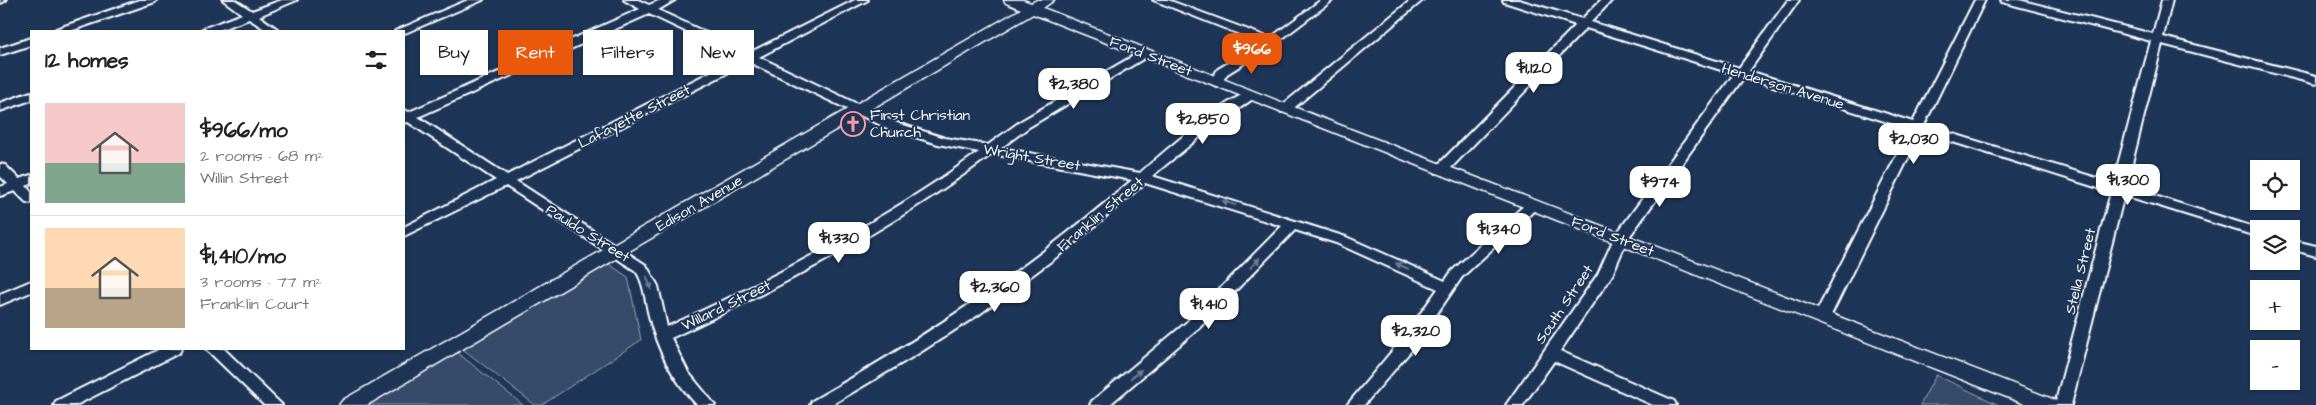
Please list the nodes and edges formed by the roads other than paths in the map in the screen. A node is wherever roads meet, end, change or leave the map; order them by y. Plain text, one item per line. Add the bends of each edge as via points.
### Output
1 (151, 0) edge
2 (228, 0) edge
3 (292, 0) edge
4 (478, 0) edge
5 (629, 0) edge
6 (670, 0) edge
7 (864, 0) edge
8 (1010, 0) edge
9 (1047, 0) edge
10 (1158, 0) edge
11 (1328, 0) edge
12 (1418, 0) edge
13 (1508, 0) edge
14 (1607, 0) edge
15 (1794, 0) edge
16 (1980, 0) edge
17 (2006, 0) edge
18 (2167, 0) edge
19 (649, 9) junction
20 (1032, 9) junction
21 (252, 15) junction
22 (1584, 24) junction
23 (63, 30) edge
24 (209, 30) edge
25 (274, 30) edge
26 (403, 30) edge
27 (692, 30) edge
28 (2157, 38) junction
29 (30, 41) edge
30 (1271, 42) junction
31 (0, 52) edge
32 (1144, 54) junction
33 (754, 55) edge
34 (754, 60) edge
35 (1741, 72) junction
36 (715, 75) edge
37 (2316, 80) edge
38 (1216, 82) junction
39 (1250, 95) junction
40 (30, 96) edge
41 (0, 107) edge
42 (1286, 109) junction
43 (859, 110) junction
44 (405, 117) edge
45 (1917, 127) junction
46 (992, 149) junction
47 (0, 168) edge
48 (1442, 170) junction
49 (1143, 178) junction
50 (30, 179) edge
51 (505, 181) junction
52 (17, 185) junction
53 (2117, 190) junction
54 (0, 192) edge
55 (30, 198) edge
56 (1533, 205) junction
57 (1292, 224) junction
58 (2250, 230) edge
59 (405, 231) edge
60 (1620, 239) junction
61 (2300, 247) edge
62 (615, 251) junction
63 (2316, 251) edge
64 (30, 286) edge
65 (1446, 287) junction
66 (0, 300) edge
67 (1822, 317) junction
68 (663, 335) junction
69 (171, 350) edge
70 (215, 350) edge
71 (1551, 353) junction
72 (62, 405) edge
73 (274, 405) edge
74 (350, 405) edge
75 (707, 405) edge
76 (818, 405) edge
77 (1098, 405) edge
78 (1355, 405) edge
79 (1514, 405) edge
80 (1668, 405) edge
81 (2048, 405) edge
82 (2063, 405) edge

1 - 23 street
2 - 21 street
3 - 21 street
4 - 26 street
5 - 19 street, Wright Street
6 - 19 street
7 - 33 street, Lafayette Street
8 - 20 street, Ford Street
9 - 20 street, Edison Avenue
10 - 30 street
11 - 30 street
12 - 42 street
13 - 22 street, Henderson Avenue
14 - 22 street
15 - 35 street, South Street
16 - 45 street
17 - 28 street
18 - 28 street, Stella Street
19 - 27 street, Wright Street
19 - 44 street
20 - 32 street, Ford Street
20 - 43 street, Edison Avenue
21 - 24 street
21 - 25 street
22 - 35 street, Henderson Avenue
22 - 48 street
28 - 37 street
28 - 53 street, Stella Street
29 - 31 street
30 - 38 street via 1230,76
32 - 38 street, Ford Street
32 - 46 street, Willard Street via 1025,124
34 - 43 street, Wright Street
35 - 45 street, Henderson Avenue
35 - 60 street, South Street
36 - 51 street, Lafayette Street
38 - 39 street, Ford Street
39 - 42 street, Ford Street
39 - 49 street, Franklin Street via 1193,134
40 - 41 street
42 - 48 street, Ford Street
43 - 46 street, Wright Street via 927,137
43 - 62 street, Edison Avenue
44 - 51 street, Pauldo Street
45 - 53 street, Henderson Avenue
45 - 67 street
46 - 49 street, Wright Street
46 - 68 street, Willard Street via 849,242 737,301
47 - 52 street
48 - 56 street, Ford Street
57 -> 49 street, Wright Street
49 - 76 street, Franklin Street via 1028,272 887,366
50 - 52 street
51 - 59 street, Lafayette Street
51 - 62 street, Pauldo Street
52 - 54 street
52 - 55 street
53 - 58 street, Henderson Avenue
53 - 82 street, Stella Street
56 - 60 street, Ford Street
56 - 65 street
65 -> 57 street, Wright Street via 1361,248
77 -> 57 street via 1192,326
60 - 67 street, Ford Street
60 - 71 street, South Street via 1605,275
61 - 63 street
62 -> 68 street, Pauldo Street via 632,260 649,277 656,319
62 - 74 street, Edison Avenue
64 - 66 street
65 - 78 street via 1408,343
67 - 81 street, Ford Street
68 - 75 street, Pauldo Street via 670,357
69 - 72 street
70 - 73 street
71 - 79 street, South Street
71 - 80 street

